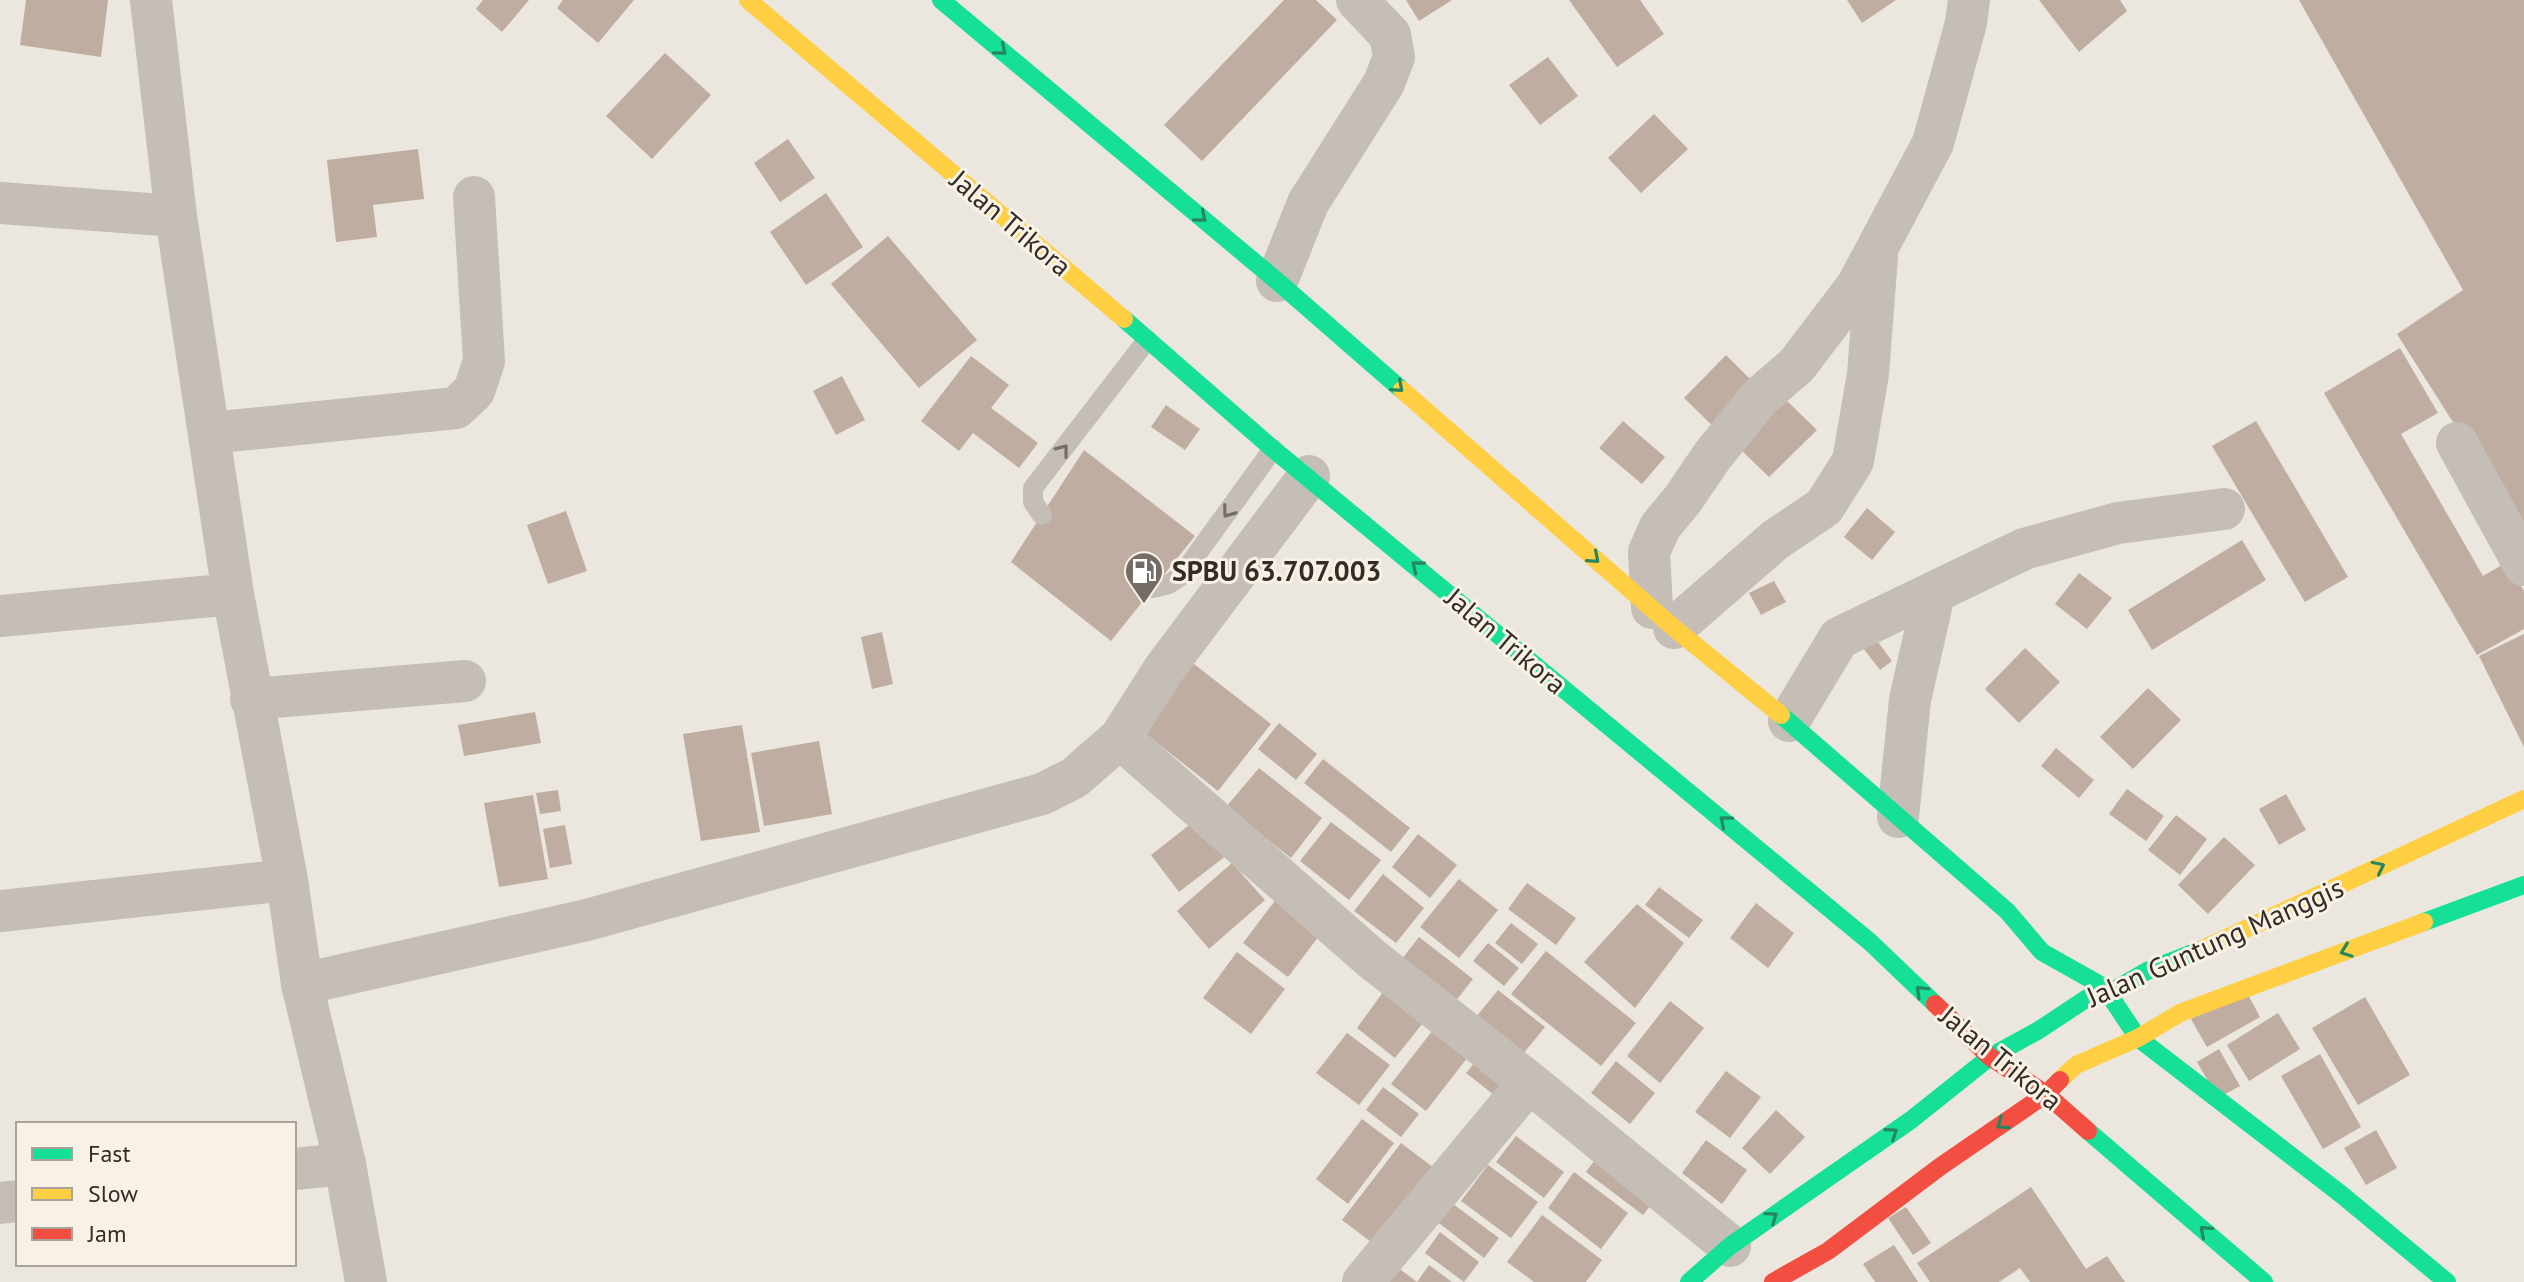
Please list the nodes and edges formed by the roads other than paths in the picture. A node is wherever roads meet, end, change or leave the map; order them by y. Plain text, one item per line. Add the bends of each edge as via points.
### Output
1 (151, 0) edge
2 (748, 0) edge
3 (941, 0) edge
4 (1357, 0) edge
5 (1969, 0) edge
6 (474, 197) dead end
7 (0, 203) edge
8 (176, 216) junction
9 (1878, 248) junction
10 (1277, 281) junction
11 (1147, 340) junction
12 (210, 433) junction
13 (2457, 443) dead end
14 (1273, 449) junction
15 (1309, 476) junction
16 (2224, 509) dead end
17 (1042, 515) dead end
18 (2524, 565) edge
19 (1153, 588) dead end
20 (233, 594) junction
21 (1934, 594) junction
22 (0, 616) edge
23 (1663, 618) junction
24 (465, 681) dead end
25 (251, 699) junction
26 (1789, 721) junction
27 (1120, 738) junction
28 (2524, 799) edge
29 (1898, 817) junction
30 (287, 880) junction
31 (2524, 885) edge
32 (0, 911) edge
33 (302, 984) junction
34 (2104, 987) junction
35 (2138, 1038) junction
36 (1990, 1057) junction
37 (1529, 1082) junction
38 (2046, 1094) junction
39 (345, 1164) junction
40 (296, 1169) edge
41 (1730, 1246) junction
42 (366, 1282) edge
43 (1363, 1282) edge
44 (1689, 1282) edge
45 (1773, 1282) edge
46 (2264, 1282) edge
47 (2447, 1282) edge

1 - 8 street
2 - 11 main road, Jalan Trikora
3 -> 10 main road
4 - 10 street via 1390,35 1394,57 1384,83 1308,203
5 - 9 street via 1933,143
6 - 12 street via 484,361 474,391 456,408
7 - 8 street
8 - 12 street
9 - 23 street via 1857,286 1797,365 1760,397 1660,527 1649,552
9 - 23 street via 1868,374 1853,461 1824,507
10 -> 23 main road
11 - 14 main road, Jalan Trikora
17 -> 11 lane via 1033,502 1033,488
12 - 20 street
13 - 18 street
14 - 15 main road, Jalan Trikora
14 -> 19 lane via 1181,576
15 - 27 street via 1164,669
36 -> 15 main road, Jalan Trikora via 1870,942
16 - 21 street via 2118,523 2024,549
20 - 22 street
20 - 25 street
21 - 26 street via 1839,638
21 - 29 street via 1910,700
23 - 26 main road
24 - 25 street
25 - 30 street
26 - 29 main road
27 - 33 street via 1074,778 1042,794 587,920
27 - 37 street via 1372,959
34 -> 28 main road, Jalan Guntung Manggis via 2114,990
29 - 34 main road via 2007,911 2042,952
30 - 32 street
30 - 33 street
31 -> 35 main road, Jalan Guntung Manggis via 2180,1013
33 - 39 street
34 - 35 main road
34 - 36 main road, Jalan Guntung Manggis
35 - 38 main road, Jalan Guntung Manggis via 2076,1065
35 - 47 main road
36 - 38 main road, Jalan Trikora
41 -> 36 main road, Jalan Guntung Manggis via 1911,1120
37 - 41 street
37 - 43 street
38 -> 45 main road, Jalan Guntung Manggis via 1828,1251
46 -> 38 main road, Jalan Trikora
39 - 40 street
39 - 42 street
41 - 44 main road, Jalan Guntung Manggis

